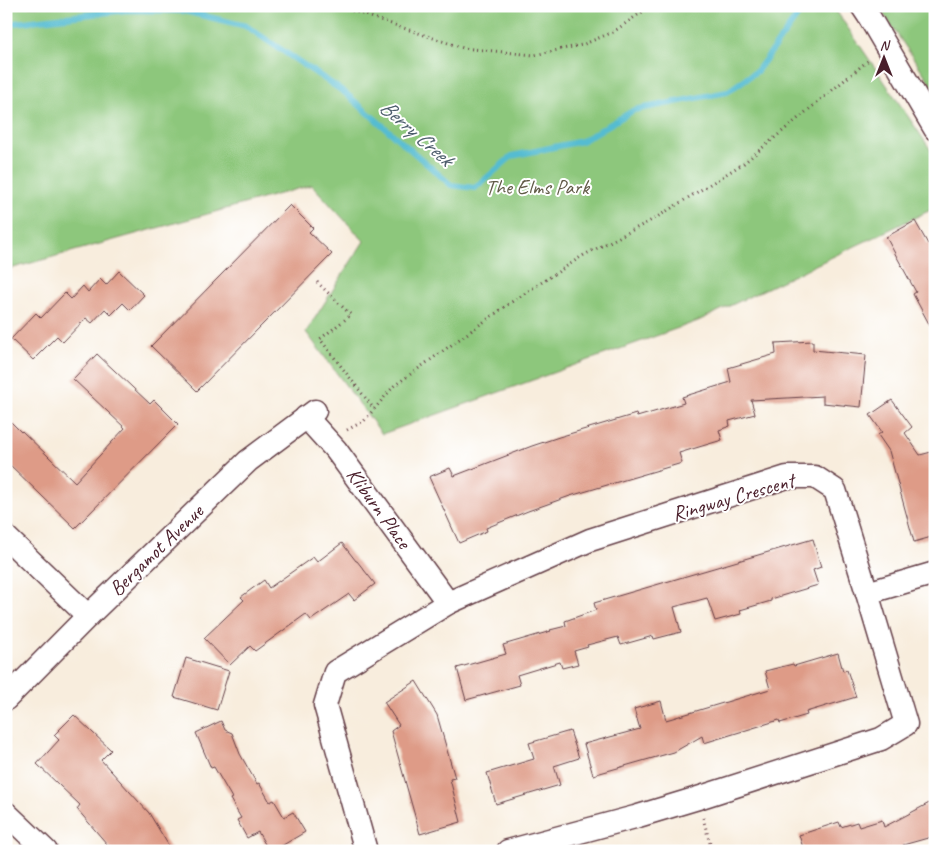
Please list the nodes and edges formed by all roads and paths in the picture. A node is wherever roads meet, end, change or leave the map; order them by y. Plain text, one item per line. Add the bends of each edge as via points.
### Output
1 (338, 6) edge
2 (651, 6) edge
3 (862, 6) edge
4 (885, 45) junction
5 (935, 129) edge
6 (317, 282) dead end
7 (374, 409) junction
8 (310, 414) joint
9 (346, 430) dead end
10 (6, 537) edge
11 (935, 573) edge
12 (867, 593) junction
13 (448, 603) junction
14 (88, 616) junction
15 (6, 699) edge
16 (698, 798) junction
17 (6, 813) edge
18 (46, 851) edge
19 (366, 851) edge
20 (508, 851) edge
21 (712, 851) edge

1 - 2 path via 463,48 534,55 582,45 613,32
3 - 4 street
4 - 5 street
4 - 7 path via 744,163 654,219 584,255 510,303 394,386
6 - 7 path via 351,315 320,339
7 - 9 path via 364,421
8 - 13 street, Kliburn Place
8 - 14 street, Bergamot Avenue via 248,461
10 - 14 street
11 - 12 street
12 - 13 street, Ringway Crescent via 835,490 815,477 787,477 590,540
12 - 16 street, Ringway Crescent via 906,724 881,739
13 - 19 street, Ringway Crescent via 335,672 325,705
14 - 15 street, Bergamot Avenue
16 - 20 street, Ringway Crescent
16 - 21 path
17 - 18 street

